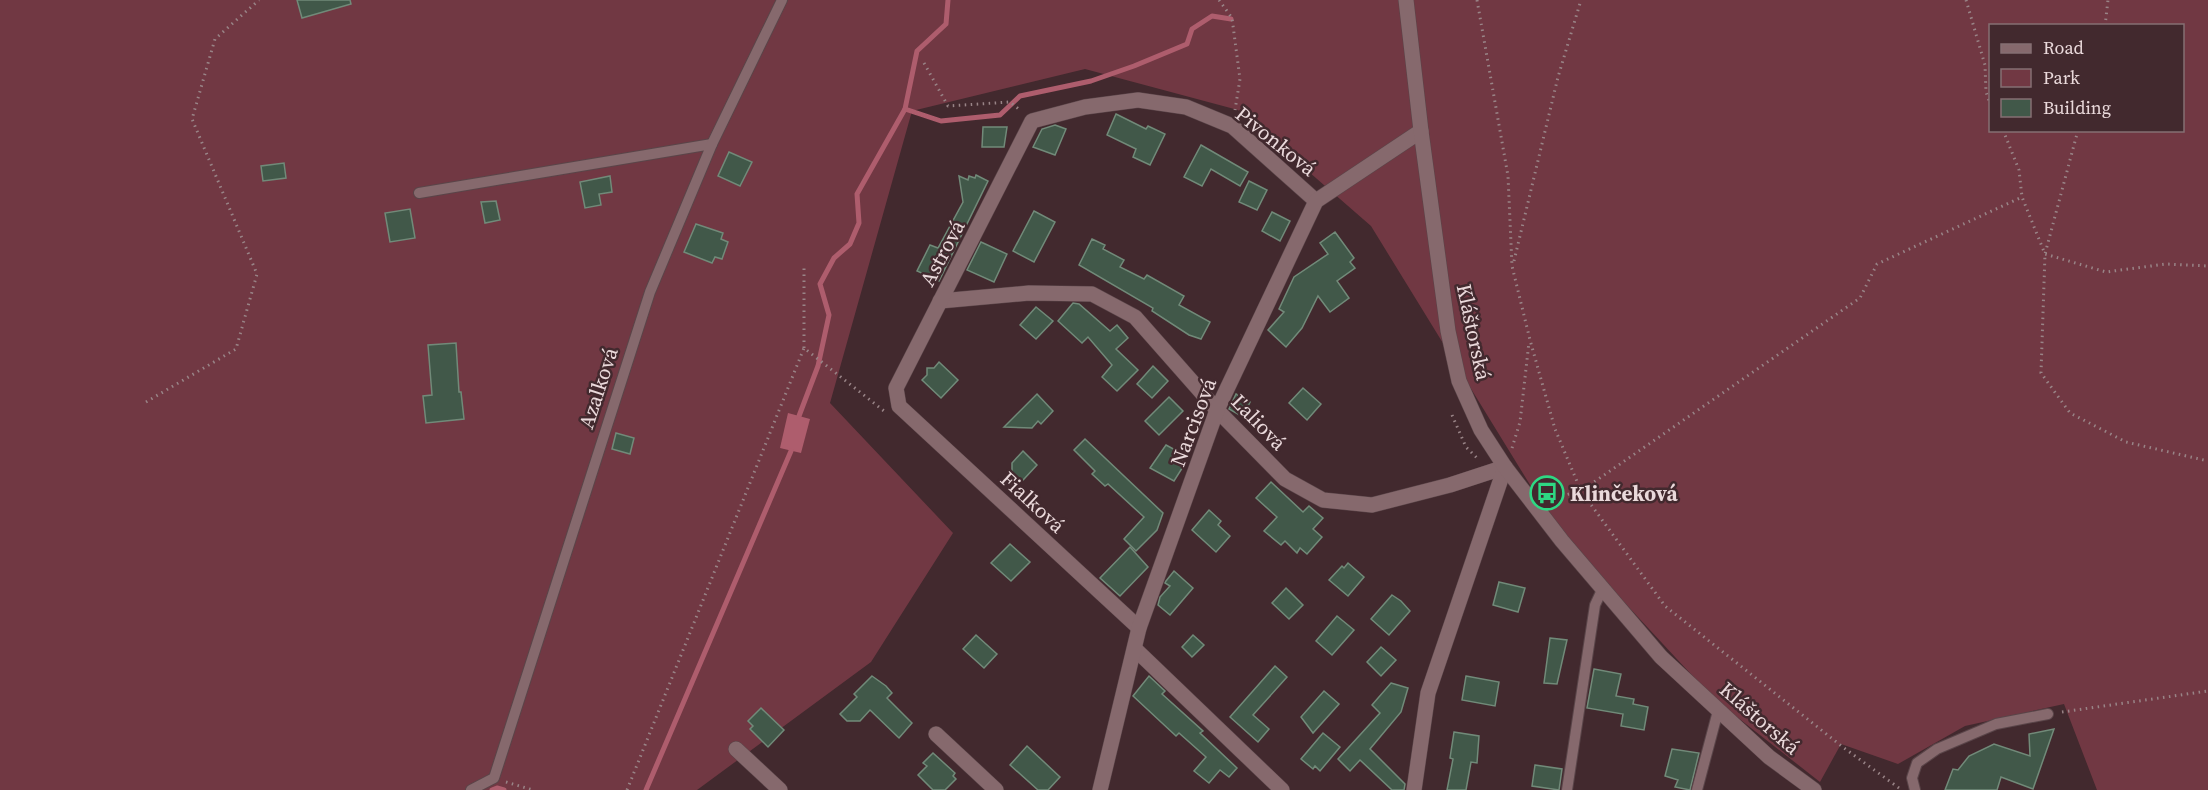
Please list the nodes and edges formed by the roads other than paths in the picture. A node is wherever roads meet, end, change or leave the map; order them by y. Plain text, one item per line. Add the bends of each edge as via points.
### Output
1 (782, 0) edge
2 (1406, 0) edge
3 (1032, 121) joint
4 (1421, 131) junction
5 (712, 144) junction
6 (419, 194) dead end
7 (1316, 201) junction
8 (940, 301) junction
9 (892, 409) joint
10 (1217, 410) junction
11 (1505, 467) junction
12 (1602, 590) junction
13 (1139, 628) junction
14 (1135, 649) junction
15 (1718, 711) junction
16 (2048, 714) road end
17 (936, 734) dead end
18 (736, 749) dead end
19 (471, 790) edge
20 (780, 790) edge
21 (996, 790) edge
22 (1100, 790) edge
23 (1282, 790) edge
24 (1414, 790) edge
25 (1567, 790) edge
26 (1697, 790) edge
27 (1814, 790) edge
28 (1915, 790) edge

1 - 5 lane, Azalková
2 - 4 street, Kláštorská
3 - 7 street, Pivonková via 1138,99 1186,107 1232,126
3 - 8 street, Astrová
4 - 7 street
4 - 11 street, Kláštorská via 1448,331 1460,381 1480,430
5 - 6 lane
5 - 19 lane, Azalková via 650,292 494,778
7 - 10 street, Narcisová
8 - 9 street, Astrová via 896,388
8 - 10 street, Ľaliová via 1029,293 1092,294 1135,317
9 - 13 street, Fialková
10 - 11 street, Ľaliová via 1285,479 1323,500 1372,505
10 - 13 street, Narcisová
11 - 12 street, Kláštorská
11 - 24 street via 1428,693
12 - 15 street, Kláštorská via 1661,657
12 - 25 lane via 1594,605
13 - 14 street, Narcisová
14 - 22 street, Narcisová
14 - 23 street
15 - 26 lane
15 - 27 street, Kláštorská via 1769,757
16 - 28 lane via 1995,724 1937,749 1917,763 1912,778
17 - 21 street
18 - 20 street

